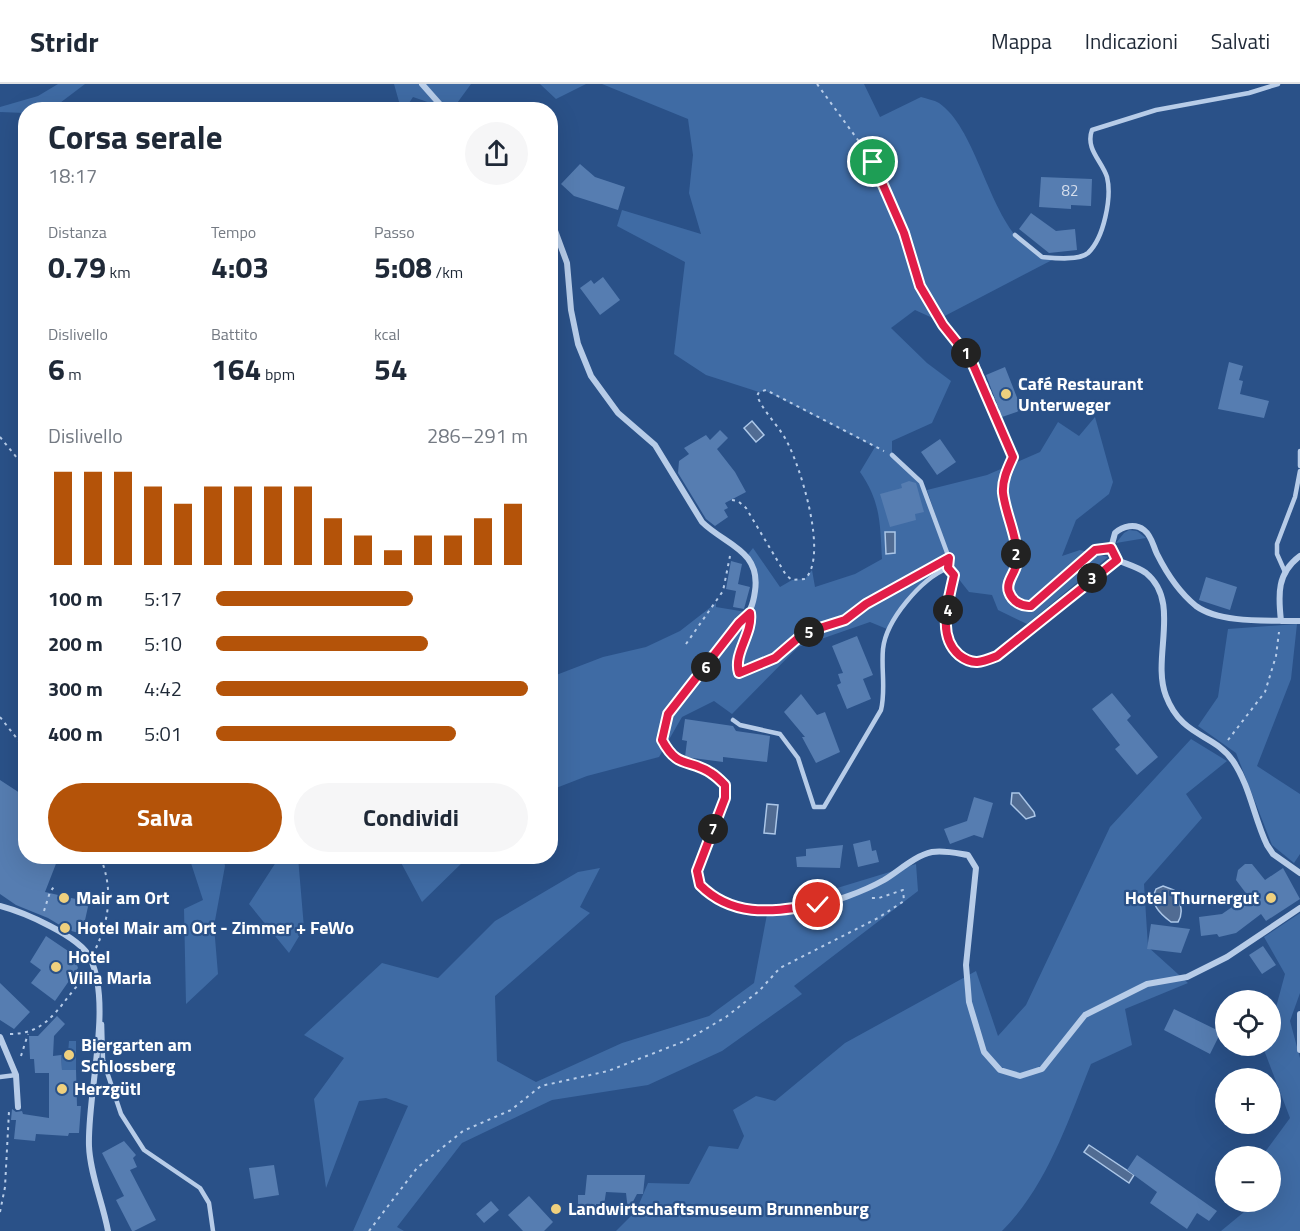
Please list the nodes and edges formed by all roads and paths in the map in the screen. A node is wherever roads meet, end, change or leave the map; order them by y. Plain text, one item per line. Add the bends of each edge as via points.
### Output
1 (422, 84) edge
2 (817, 84) edge
3 (1278, 84) edge
4 (438, 102) edge
5 (1015, 235) dead end
6 (558, 239) edge
7 (971, 360) junction
8 (1002, 419) dead end
9 (0, 437) edge
10 (1300, 451) edge
11 (892, 455) joint
12 (18, 459) edge
13 (1300, 466) edge
14 (1300, 471) edge
15 (732, 501) dead end
16 (728, 539) junction
17 (1111, 548) junction
18 (1300, 556) edge
19 (1117, 560) junction
20 (948, 568) junction
21 (1285, 572) junction
22 (920, 576) dead end
23 (750, 613) junction
24 (1281, 621) junction
25 (1300, 621) edge
26 (686, 644) dead end
27 (0, 717) edge
28 (733, 720) dead end
29 (18, 740) edge
30 (1218, 748) junction
31 (102, 864) edge
32 (1300, 873) edge
33 (56, 884) dead end
34 (879, 898) dead end
35 (0, 906) edge
36 (1300, 908) edge
37 (40, 922) junction
38 (91, 959) junction
39 (77, 986) dead end
40 (98, 1010) junction
41 (1300, 1014) edge
42 (28, 1034) junction
43 (0, 1036) edge
44 (1300, 1050) edge
45 (16, 1075) junction
46 (0, 1077) edge
47 (18, 1107) dead end
48 (9, 1110) dead end
49 (0, 1212) edge
50 (108, 1231) edge
51 (213, 1231) edge
52 (369, 1231) edge

1 - 4 street
2 - 7 path via 873,162 904,233 920,286 943,325
3 - 5 lane via 1156,110 1092,130 1089,138 1106,174 1110,193 1102,228 1088,252 1081,256 1042,257
6 - 16 street via 567,263 578,344 591,376 618,413 659,451 702,522
7 - 8 path via 977,361
7 - 17 path via 1013,457 1003,492 1017,562 1008,586 1013,599 1025,606 1035,604 1095,550
9 - 12 path
10 - 13 lane
11 - 15 path via 766,390 759,392 764,411 792,451 806,497 814,562 805,579 792,580 786,575 746,508
11 - 20 lane via 921,482 949,558
14 - 21 lane via 1295,497 1277,544
16 - 23 street via 750,560 757,579
16 - 26 path via 730,555 723,591
17 - 19 street
17 - 24 street via 1111,538 1120,528 1143,529 1180,590 1198,607 1238,620
18 - 21 street
19 - 20 street via 997,656 980,663 968,662 954,651 945,634 954,575
19 - 30 street via 1146,573 1163,604 1162,684 1174,712 1185,727
20 - 28 lane via 924,583 886,629 885,695 881,710 824,807 814,807 798,758 780,734
21 - 24 street via 1280,584
22 - 23 path via 866,604 845,620 804,633 775,658 739,673 736,664 751,623
23 - 36 street via 668,714 662,740 670,754 686,765 710,772 725,785 725,798 697,871 700,885 726,905 775,911 850,896 930,853 968,855 976,868 966,965 969,1002 984,1052 1000,1070 1020,1076 1042,1069 1085,1015 1147,984 1188,977 1227,957
24 - 25 street
24 - 30 path via 1265,692
27 - 29 path
30 - 32 street via 1232,758 1243,778 1267,845
31 - 38 path via 109,909
33 - 37 path
34 - 52 path via 903,891 904,901 780,968 751,998 685,1041 608,1071 541,1086 511,1110 463,1131 417,1168
35 - 37 street
37 - 38 street via 69,938
38 - 40 street
39 - 42 path via 48,1020
40 - 50 street via 89,1144
40 - 51 lane via 102,1018 103,1060 122,1114 144,1150 200,1188 209,1203
41 - 44 street
42 - 43 path
42 - 45 path
43 - 45 street
45 - 46 lane
45 - 47 street
48 - 49 path

